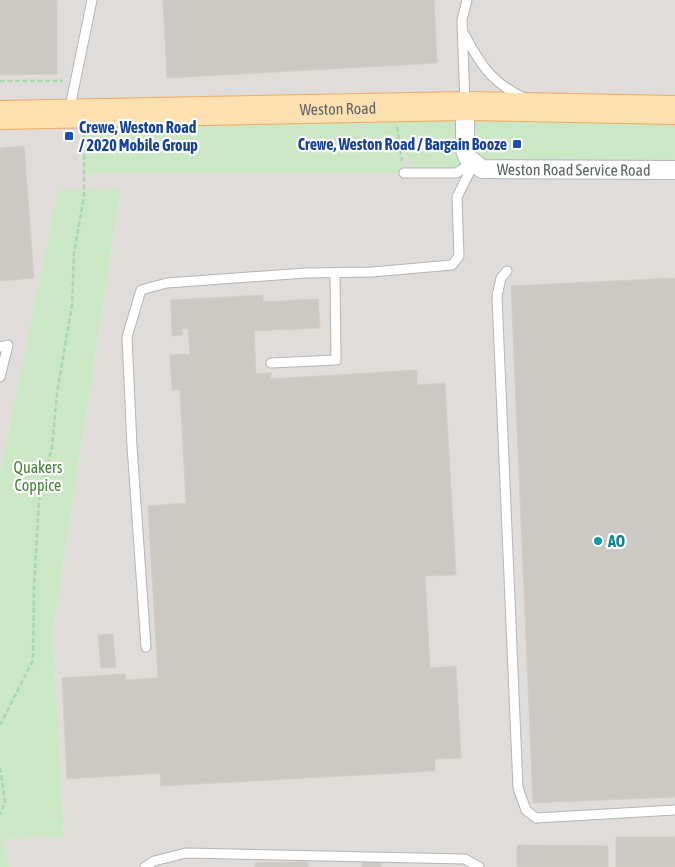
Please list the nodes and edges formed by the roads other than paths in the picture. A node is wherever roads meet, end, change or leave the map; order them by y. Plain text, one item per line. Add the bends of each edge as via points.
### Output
1 (92, 0) edge
2 (467, 0) edge
3 (462, 30) junction
4 (465, 106) junction
5 (543, 108) junction
6 (675, 110) edge
7 (76, 114) junction
8 (0, 115) edge
9 (474, 163) junction
10 (675, 170) edge
11 (404, 173) dead end
12 (507, 270) dead end
13 (335, 273) junction
14 (0, 347) edge
15 (271, 363) dead end
16 (0, 378) edge
17 (146, 647) dead end
18 (675, 810) edge
19 (145, 867) edge
20 (479, 867) edge

1 - 7 lane via 75,82
2 - 3 lane
3 - 4 lane
3 - 5 lane via 476,57 494,80
4 - 5 main road, Weston Road
4 - 7 main road, Weston Road
4 - 9 street, Weston Road Service Road via 465,150
5 - 6 main road, Weston Road
7 - 8 main road, Weston Road
9 - 10 street, Weston Road Service Road via 482,169
9 - 11 lane via 456,173
9 - 13 lane via 457,197 459,256 452,264
12 - 18 lane via 501,278 497,296 518,788 526,810 536,818
13 - 15 lane via 336,360
13 - 17 lane via 167,283 141,290 128,337
14 - 16 lane via 8,345
19 - 20 lane via 154,861 186,854 465,859

